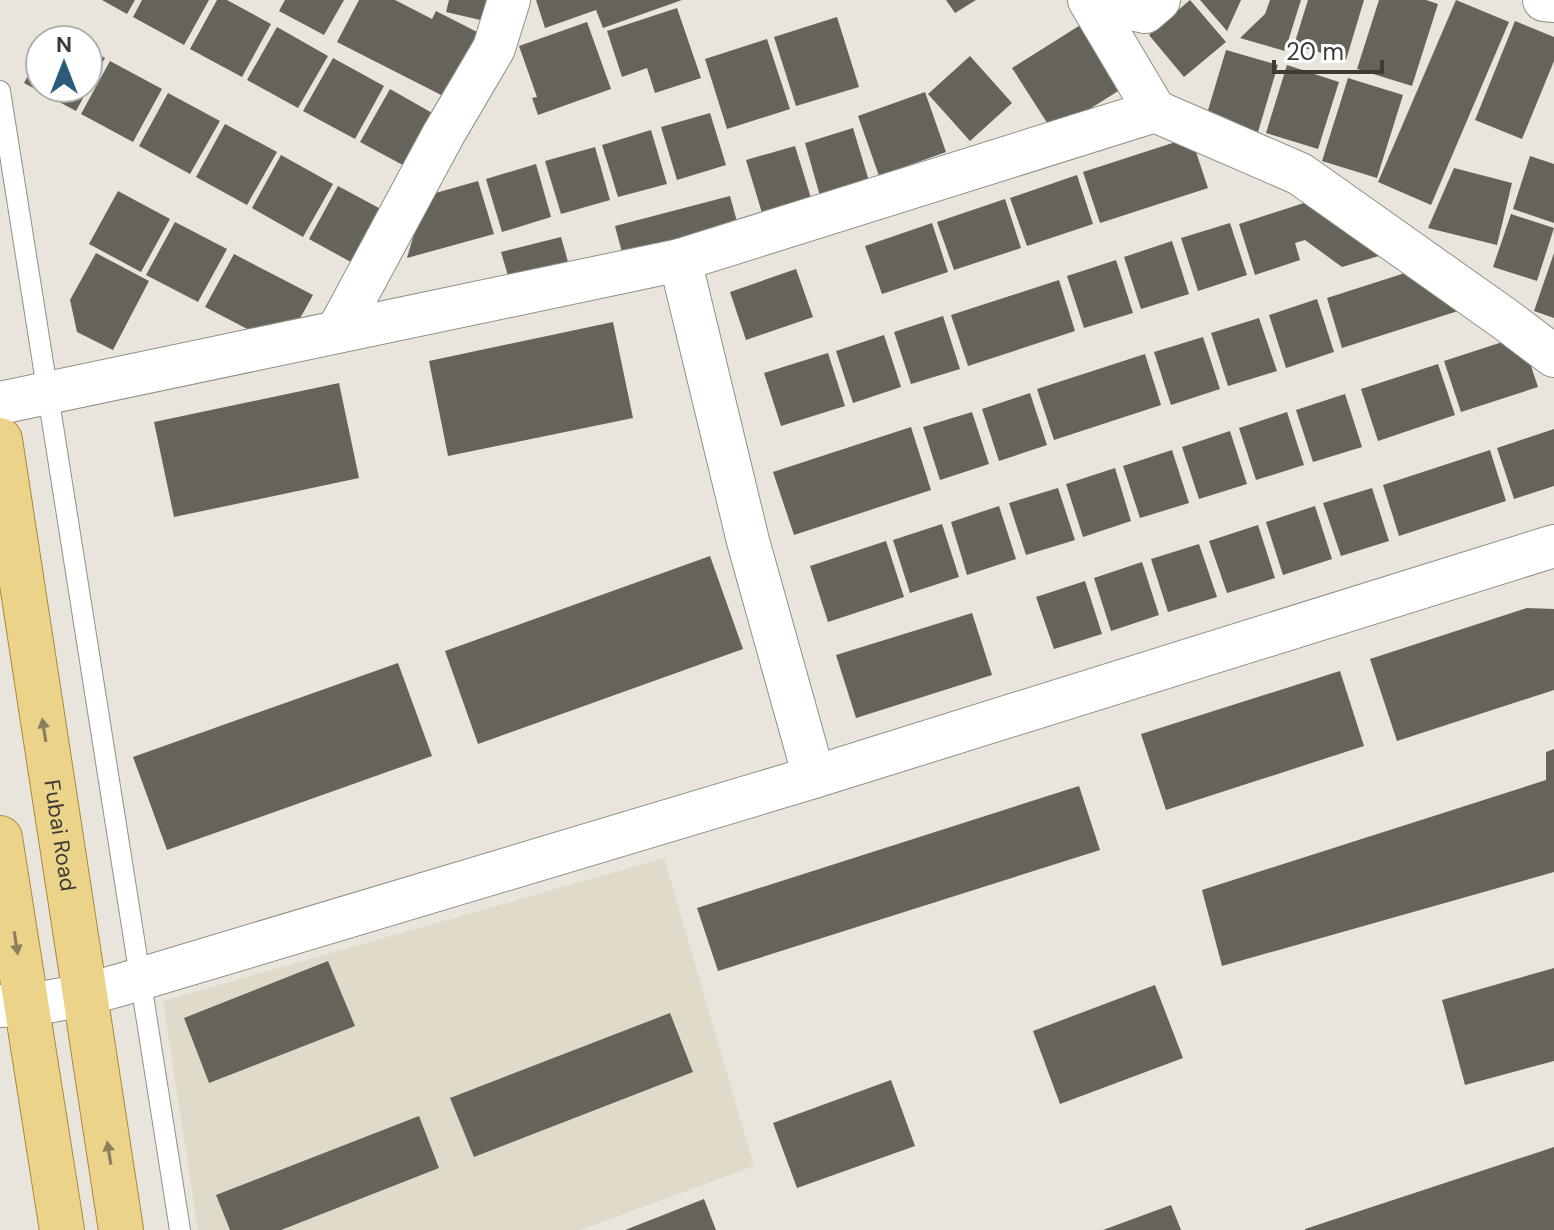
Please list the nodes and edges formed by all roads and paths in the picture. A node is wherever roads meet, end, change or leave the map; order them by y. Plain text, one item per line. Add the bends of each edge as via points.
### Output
1 (509, 0) edge
2 (1090, 0) edge
3 (1159, 0) edge
4 (1544, 0) edge
5 (1554, 1) edge
6 (0, 91) edge
7 (1155, 111) junction
8 (680, 260) junction
9 (337, 332) junction
10 (1554, 356) edge
11 (48, 393) junction
12 (0, 403) edge
13 (0, 440) edge
14 (1554, 546) edge
15 (814, 777) junction
16 (0, 838) edge
17 (140, 979) junction
18 (85, 995) junction
19 (13, 1006) edge
20 (62, 1230) edge
21 (121, 1230) edge
22 (180, 1230) edge

1 - 9 street via 494,48
2 - 3 street via 1145,12
2 - 7 street
4 - 5 street
6 - 11 lane
7 - 8 street
7 - 10 street via 1300,174
8 - 9 street
8 - 15 street via 748,541
9 - 11 street
11 - 12 street
11 - 17 lane
18 -> 13 main road, Fubai Road
14 - 15 street
15 - 17 street
16 -> 19 main road
17 - 18 street
17 - 22 lane
18 - 19 street
21 -> 18 main road, Fubai Road
19 - 20 main road

